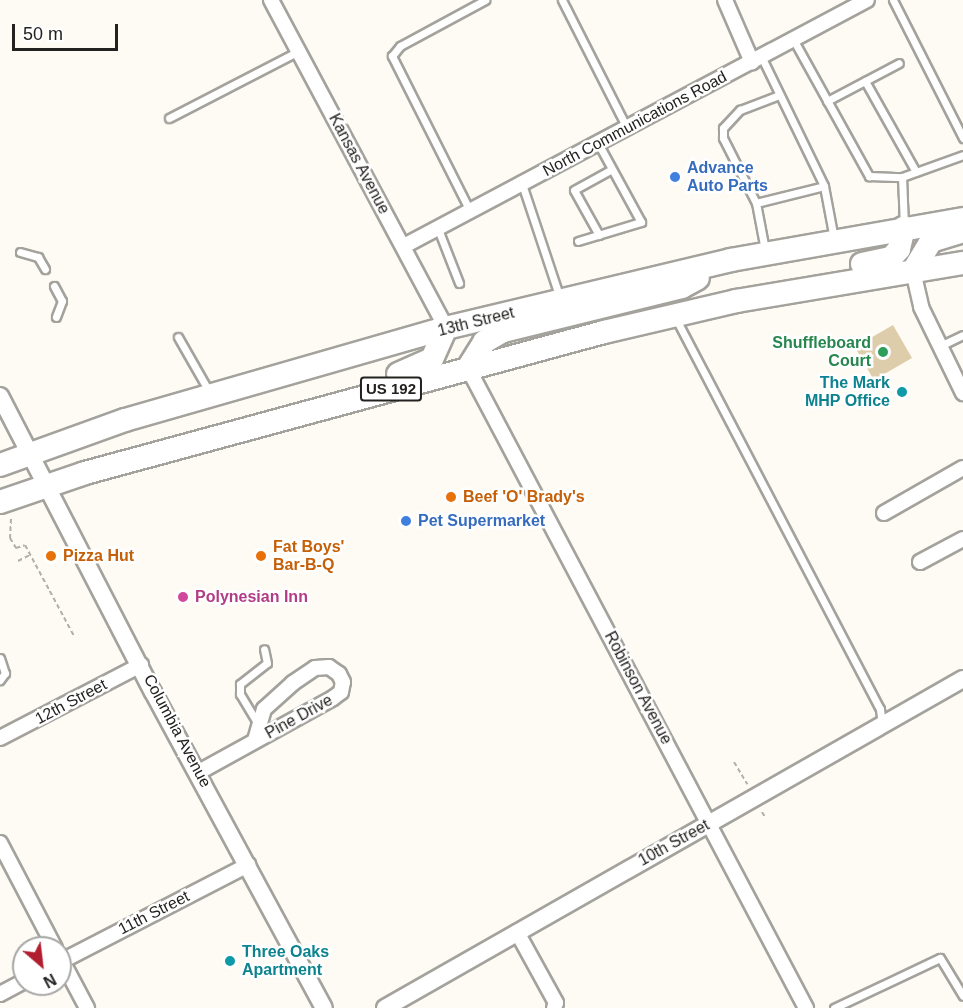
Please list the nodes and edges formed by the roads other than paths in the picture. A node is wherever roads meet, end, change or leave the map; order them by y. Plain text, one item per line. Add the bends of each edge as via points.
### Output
1 (272, 0) edge
2 (485, 0) edge
3 (562, 0) edge
4 (725, 0) edge
5 (867, 0) edge
6 (893, 0) edge
7 (793, 39) junction
8 (299, 51) junction
9 (756, 59) junction
10 (899, 63) dead end
11 (865, 81) junction
12 (779, 94) junction
13 (827, 101) junction
14 (169, 118) dead end
15 (627, 128) junction
16 (963, 138) edge
17 (598, 143) junction
18 (963, 155) edge
19 (612, 169) junction
20 (916, 172) junction
21 (902, 177) junction
22 (522, 184) junction
23 (824, 186) junction
24 (756, 203) junction
25 (470, 212) junction
26 (963, 219) edge
27 (904, 228) junction
28 (438, 229) junction
29 (963, 231) edge
30 (599, 235) junction
31 (834, 239) junction
32 (578, 241) dead end
33 (404, 246) junction
34 (21, 252) dead end
35 (766, 253) junction
36 (730, 260) junction
37 (963, 262) edge
38 (45, 269) dead end
39 (913, 271) junction
40 (459, 282) dead end
41 (54, 286) dead end
42 (560, 300) junction
43 (738, 301) junction
44 (674, 316) junction
45 (56, 317) dead end
46 (446, 328) junction
47 (963, 334) edge
48 (178, 337) dead end
49 (940, 346) junction
50 (468, 368) junction
51 (963, 393) edge
52 (211, 395) junction
53 (0, 396) edge
54 (319, 409) junction
55 (30, 454) junction
56 (0, 465) edge
57 (963, 468) edge
58 (47, 484) junction
59 (6, 509) edge
60 (884, 513) dead end
61 (963, 539) edge
62 (920, 562) dead end
63 (264, 650) dead end
64 (0, 658) edge
65 (141, 665) junction
66 (963, 679) edge
67 (0, 680) edge
68 (258, 724) junction
69 (882, 725) junction
70 (0, 738) edge
71 (255, 741) junction
72 (199, 772) junction
73 (708, 824) junction
74 (0, 843) edge
75 (248, 865) junction
76 (517, 932) junction
77 (48, 936) edge
78 (72, 951) edge
79 (72, 981) edge
80 (963, 996) edge
81 (87, 1008) edge
82 (324, 1008) edge
83 (385, 1008) edge
84 (554, 1008) edge
85 (806, 1008) edge
86 (834, 1008) edge

1 - 8 street, Kansas Avenue
2 - 25 lane via 400,46 392,56
3 - 15 lane
4 - 9 street
5 - 7 street, North Communications Road
6 - 16 lane
7 - 9 street, North Communications Road
7 - 13 lane
8 - 14 lane
8 - 33 street, Kansas Avenue
9 - 12 lane
9 - 15 street, North Communications Road
10 - 11 lane
11 - 13 lane
11 - 20 lane
12 - 23 lane
12 - 24 lane via 740,110 723,128 723,138
13 - 21 lane via 869,176
15 - 17 street, North Communications Road
17 - 19 lane
17 - 22 street, North Communications Road
18 - 20 lane
19 - 30 lane via 574,190
19 - 30 lane via 641,222
20 - 21 lane
21 - 27 lane
22 - 25 street, North Communications Road
22 - 42 lane
23 - 24 lane
23 - 31 lane
24 - 35 lane
25 - 28 street, North Communications Road
26 - 27 highway, 13th Street / US 192
27 - 31 highway, 13th Street / US 192
27 - 43 highway via 899,249 891,258 757,283
28 - 33 street, North Communications Road
28 - 40 lane
29 - 39 highway via 931,241
30 - 32 lane
31 - 35 highway, 13th Street / US 192
33 - 46 street, Kansas Avenue
34 - 38 lane via 38,256
35 - 36 highway, 13th Street / US 192
36 - 42 highway, 13th Street / US 192
36 - 50 highway via 682,287 492,335
37 - 39 highway, US 192
39 - 43 highway, US 192
39 - 49 street via 921,307
41 - 45 lane via 62,301
42 - 46 highway, 13th Street / US 192
43 - 44 highway, US 192
44 - 50 highway, US 192
44 - 69 lane via 880,709
46 - 52 highway, 13th Street / US 192
46 - 54 highway via 439,349 421,367 322,394
47 - 49 lane
48 - 52 lane
49 - 51 street
50 - 54 highway, US 192
50 - 73 street, Robinson Avenue
52 - 55 highway, 13th Street / US 192
53 - 55 street, Columbia Avenue
54 - 58 highway, US 192
55 - 56 highway, 13th Street / US 192
55 - 58 street, Columbia Avenue
57 - 60 street
58 - 59 highway, US 192
58 - 65 street, Columbia Avenue
61 - 62 street
63 - 68 lane via 267,663 240,684 240,694
64 - 67 lane via 5,673
65 - 70 street, 12th Street
65 - 72 street, Columbia Avenue
66 - 69 street, 10th Street
68 - 71 street, Pine Drive
68 - 71 street, Pine Drive via 264,709 315,668 329,667 339,674 343,682 341,692
69 - 73 street, 10th Street
71 - 72 street, Pine Drive
72 - 75 street, Columbia Avenue
73 - 76 street, 10th Street
73 - 85 street, Robinson Avenue
74 - 77 street
75 - 78 street, 11th Street
75 - 82 street, Columbia Avenue
76 - 83 street, 10th Street
76 - 84 street via 556,1003
79 - 81 street
80 - 86 lane via 939,958

